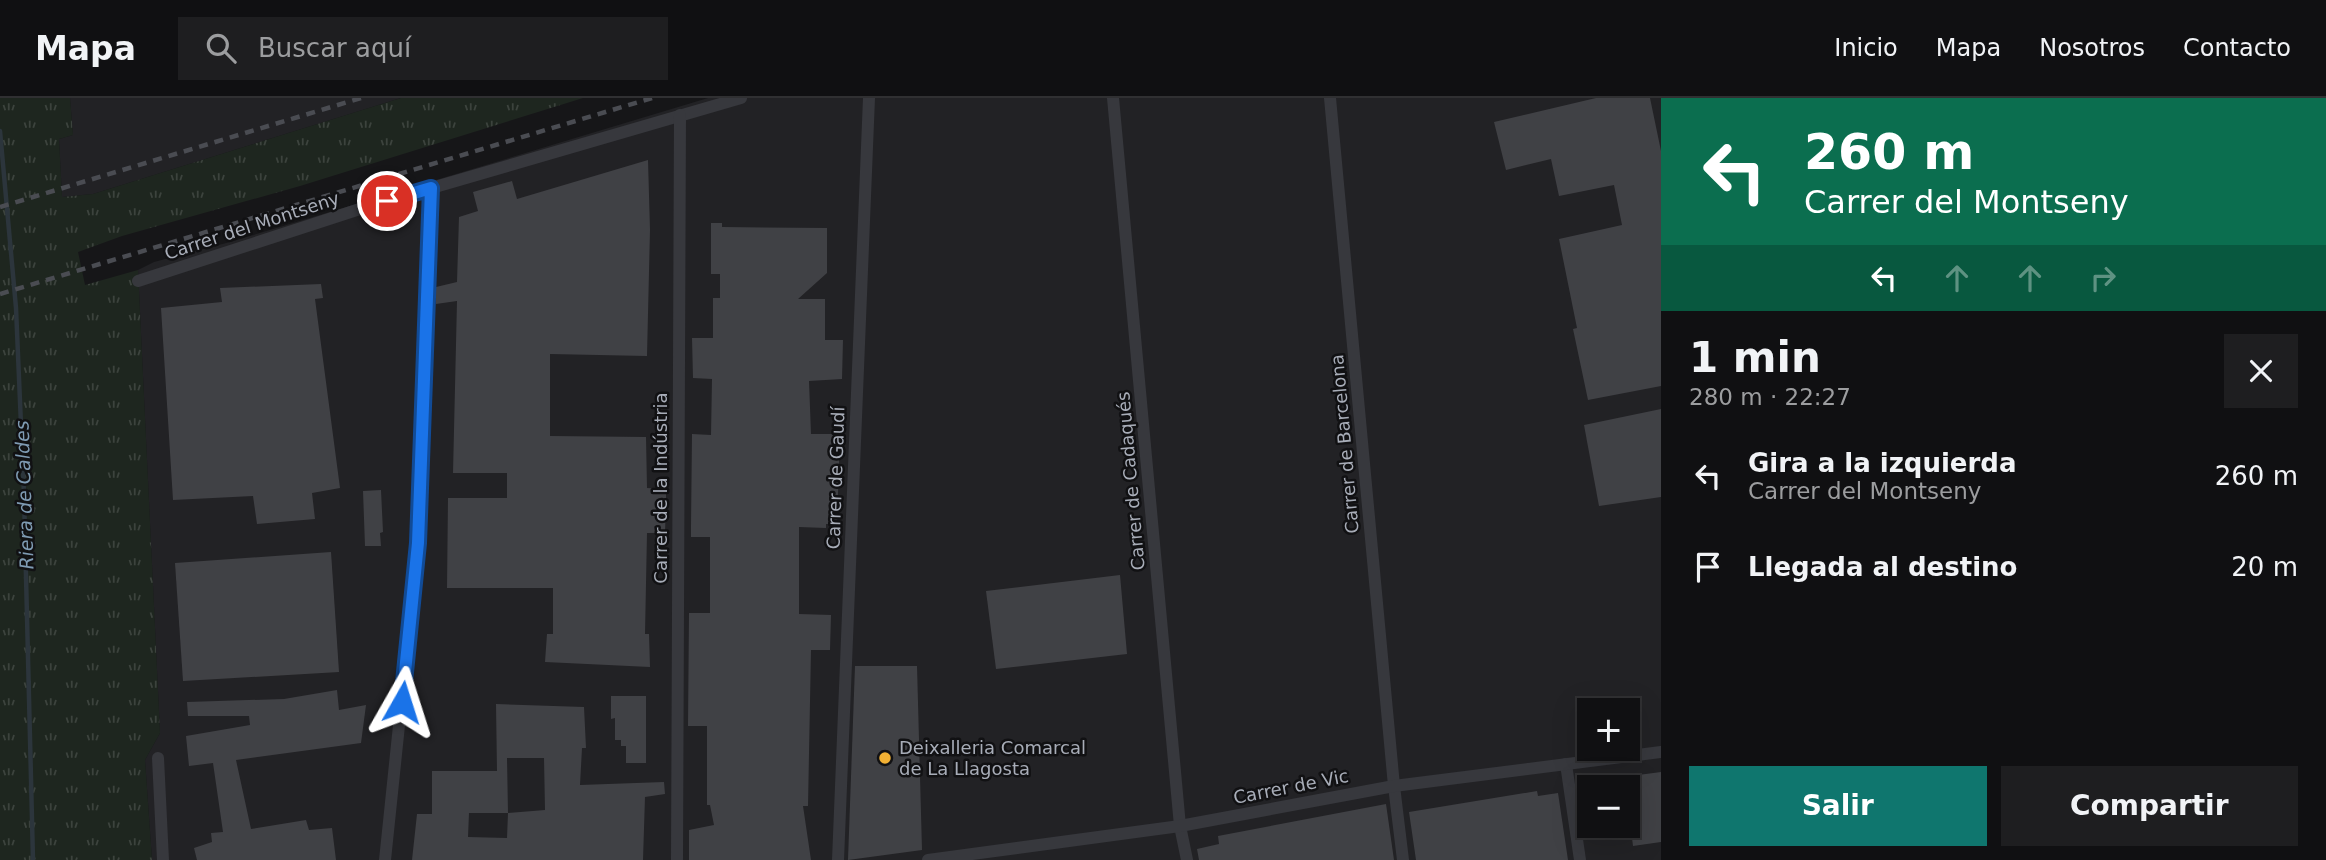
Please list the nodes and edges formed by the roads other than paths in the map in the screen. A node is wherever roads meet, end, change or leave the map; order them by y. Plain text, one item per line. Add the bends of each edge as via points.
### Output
1 (741, 98) edge
2 (869, 98) edge
3 (1112, 98) edge
4 (1330, 98) edge
5 (680, 116) junction
6 (431, 188) junction
7 (138, 281) dead end
8 (1661, 752) edge
9 (158, 758) dead end
10 (1566, 764) junction
11 (1394, 786) junction
12 (1180, 826) junction
13 (163, 860) edge
14 (385, 860) edge
15 (677, 860) edge
16 (838, 860) edge
17 (928, 860) edge
18 (1187, 860) edge
19 (1403, 860) edge
20 (1580, 860) edge

1 - 5 street, Carrer del Montseny
2 - 16 street, Carrer de Gaudí
3 - 12 street, Carrer de Cadaqués
4 - 11 street, Carrer de Barcelona
5 - 6 street, Carrer del Montseny
5 - 15 street, Carrer de la Indústria
6 - 7 street, Carrer del Montseny
6 - 14 street via 418,543
8 - 10 street, Carrer de Vic
9 - 13 street
10 - 11 street, Carrer de Vic
10 - 20 street
11 - 12 street, Carrer de Vic
11 - 19 street, Carrer de Barcelona
12 - 17 street, Carrer de Vic
12 - 18 street, Carrer de Cadaqués

